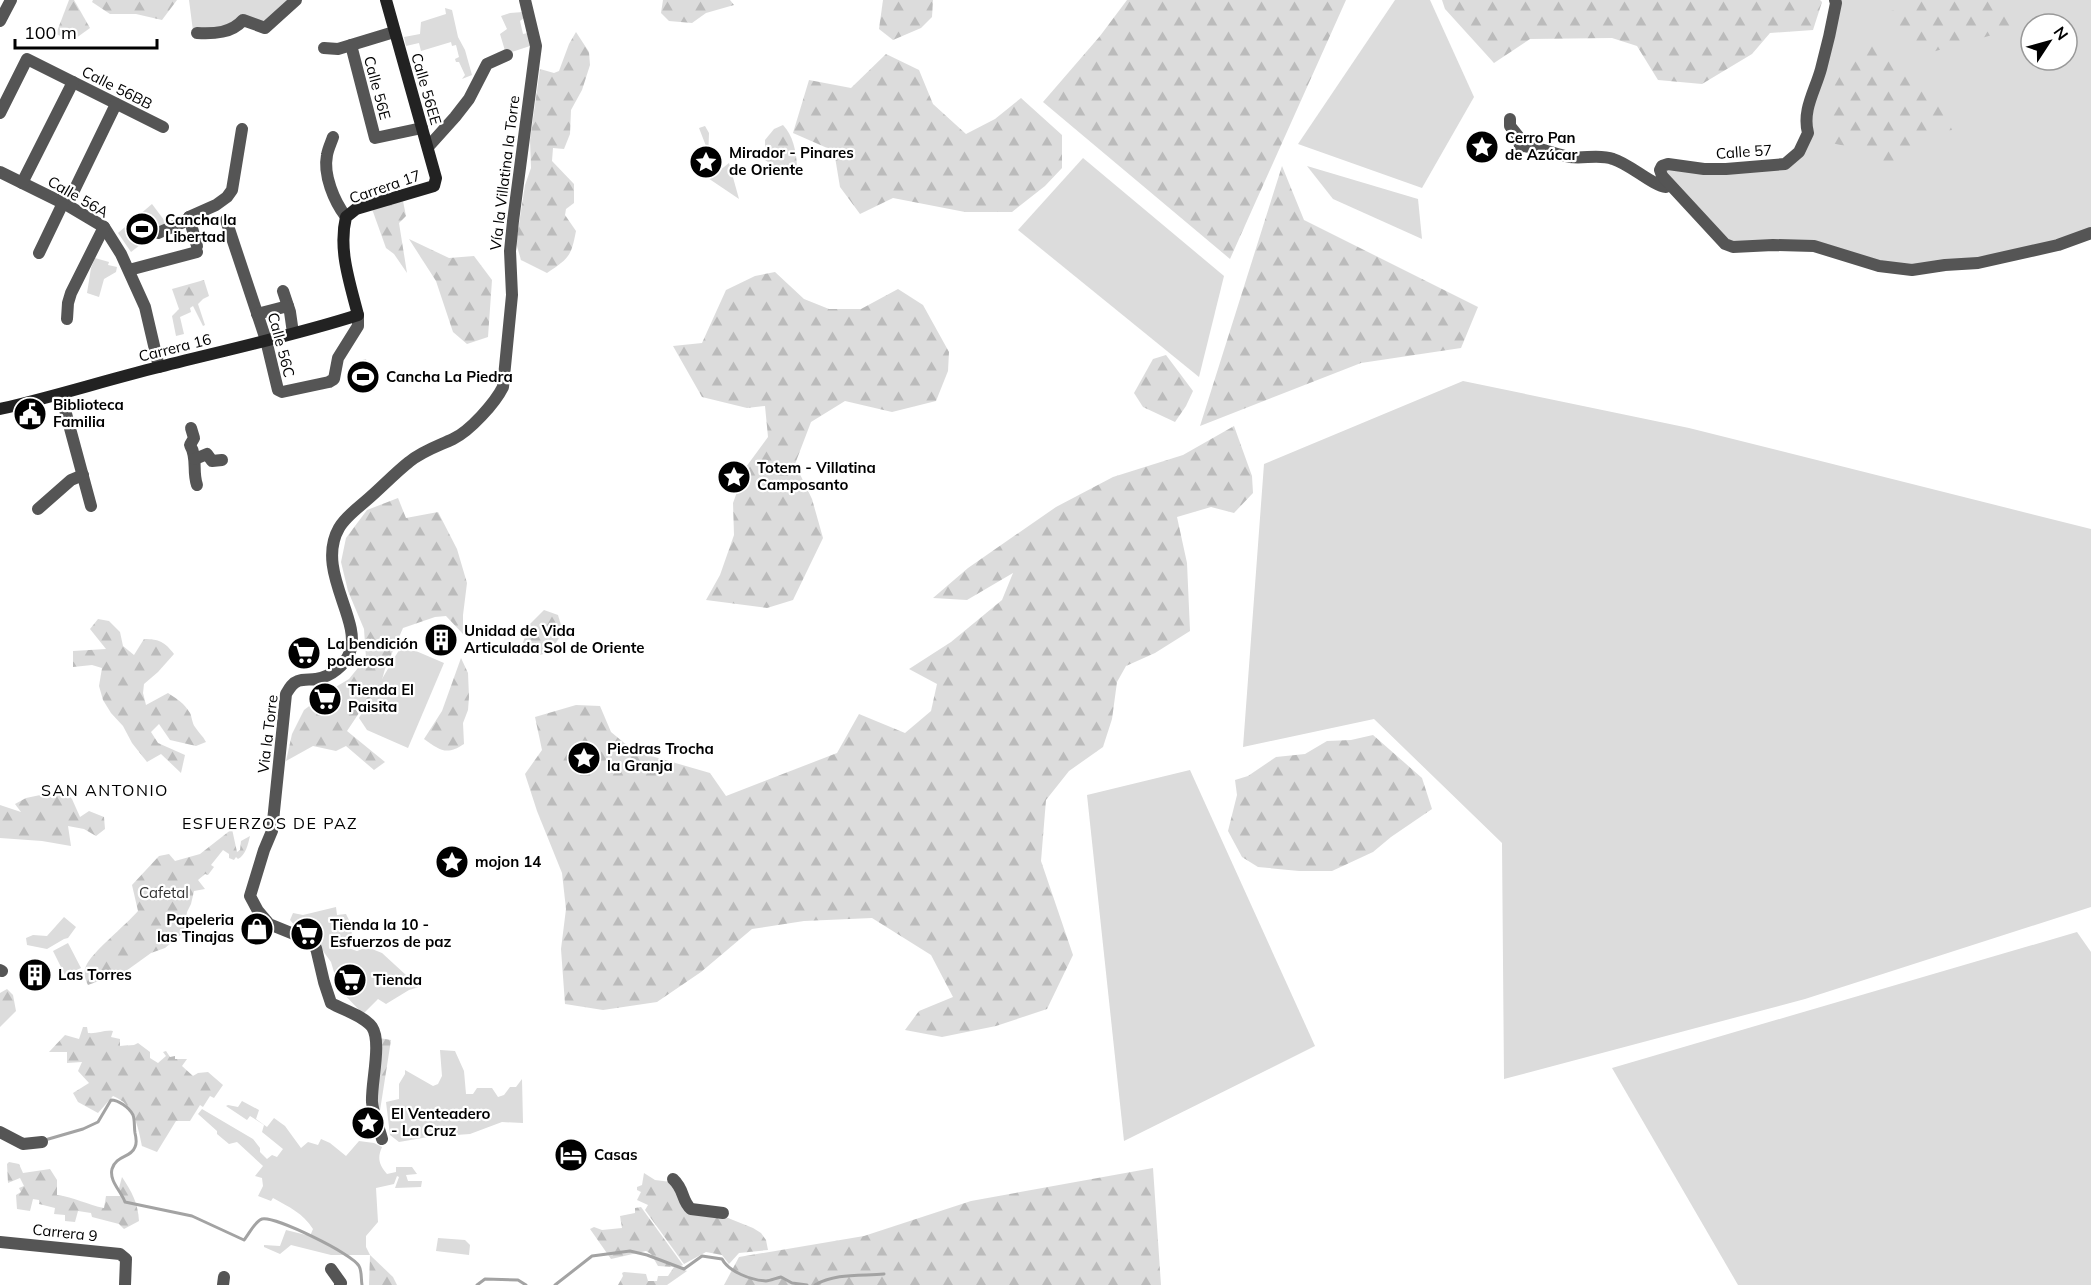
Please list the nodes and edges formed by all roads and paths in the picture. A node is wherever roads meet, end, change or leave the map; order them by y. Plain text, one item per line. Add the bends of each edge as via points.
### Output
1 (11, 0) edge
2 (296, 0) edge
3 (386, 0) edge
4 (525, 0) edge
5 (1835, 0) edge
6 (0, 21) edge
7 (197, 33) dead end
8 (394, 33) junction
9 (351, 45) junction
10 (324, 48) dead end
11 (507, 55) dead end
12 (74, 82) junction
13 (116, 104) junction
14 (0, 113) edge
15 (1510, 119) dead end
16 (163, 128) dead end
17 (422, 128) junction
18 (242, 129) dead end
19 (333, 137) dead end
20 (428, 147) junction
21 (0, 172) edge
22 (1663, 177) junction
23 (22, 183) junction
24 (434, 186) joint
25 (65, 204) junction
26 (189, 217) junction
27 (346, 217) junction
28 (226, 220) dead end
29 (104, 227) junction
30 (158, 233) dead end
31 (2091, 233) edge
32 (39, 253) dead end
33 (129, 270) junction
34 (284, 291) dead end
35 (288, 306) junction
36 (257, 314) junction
37 (358, 315) junction
38 (67, 319) dead end
39 (293, 333) junction
40 (266, 340) junction
41 (159, 367) junction
42 (503, 387) joint
43 (61, 395) junction
44 (0, 409) edge
45 (191, 428) dead end
46 (222, 460) dead end
47 (199, 465) junction
48 (83, 475) junction
49 (197, 485) dead end
50 (92, 506) dead end
51 (38, 509) dead end
52 (0, 1132) edge
53 (382, 1139) dead end
54 (42, 1142) dead end
55 (673, 1179) dead end
56 (723, 1213) dead end
57 (0, 1242) edge
58 (331, 1269) dead end
59 (125, 1285) edge
60 (340, 1285) edge

1 - 6 street
2 - 7 street via 265,28 243,20 225,32
3 - 8 street, Calle 56EE
4 - 42 street, Vía la Villatina la Torre via 536,46 510,251 512,294
5 - 22 street, Calle 57 via 1821,71 1808,107 1808,134 1793,159 1785,164 1704,170 1668,164 1660,170
8 - 9 street
8 - 17 street, Calle 56EE
9 - 10 street
9 - 17 street, Calle 56E via 375,138
11 - 20 street via 487,64 469,99
12 - 13 street, Calle 56BB
12 - 14 street, Calle 56BB via 27,59
12 - 23 street
13 - 16 street, Calle 56BB
13 - 25 street
15 - 22 street via 1520,146 1544,148 1567,156 1611,158 1666,187
17 - 20 street, Calle 56EE
18 - 26 street via 232,190 216,205
19 - 27 street via 327,169 337,206
20 - 24 street, Calle 56EE via 436,178
21 - 23 street, Calle 56A
22 - 31 street via 1725,244 1733,247 1814,246 1879,266 1912,270 1978,263 2058,245
23 - 25 street, Calle 56A
24 - 27 street, Carrera 17 via 356,209
25 - 29 street, Calle 56A
25 - 32 street
26 - 30 street
26 - 33 street via 197,249
27 - 37 street via 342,234 345,264
28 - 36 street, Calle 56C
29 - 33 street, Calle 56A
29 - 38 street via 68,303
33 - 41 street, Calle 56A via 145,308
34 - 35 street
35 - 36 street
35 - 39 street
36 - 40 street, Calle 56C
37 - 39 street, Carrera 16
37 - 40 street, Calle 56C via 358,326 338,358 329,382 278,390
39 - 40 street, Carrera 16
40 - 41 street, Carrera 16
41 - 43 street, Carrera 16
42 - 53 street, Via la Torre via 466,429 408,462 339,527 332,563 351,632 351,649 346,661 332,673 298,681 286,694 272,831 250,896 269,924 316,948 332,1003 372,1028 376,1049 372,1105
43 - 44 street, Carrera 16
43 - 48 street
45 - 47 street via 194,438 190,445
46 - 47 street via 212,461 207,454
47 - 49 street
48 - 50 street
48 - 51 street via 71,480
52 - 54 street via 23,1144
55 - 56 street via 681,1186 691,1209
57 - 59 street, Carrera 9 via 120,1254 126,1259
58 - 60 street

